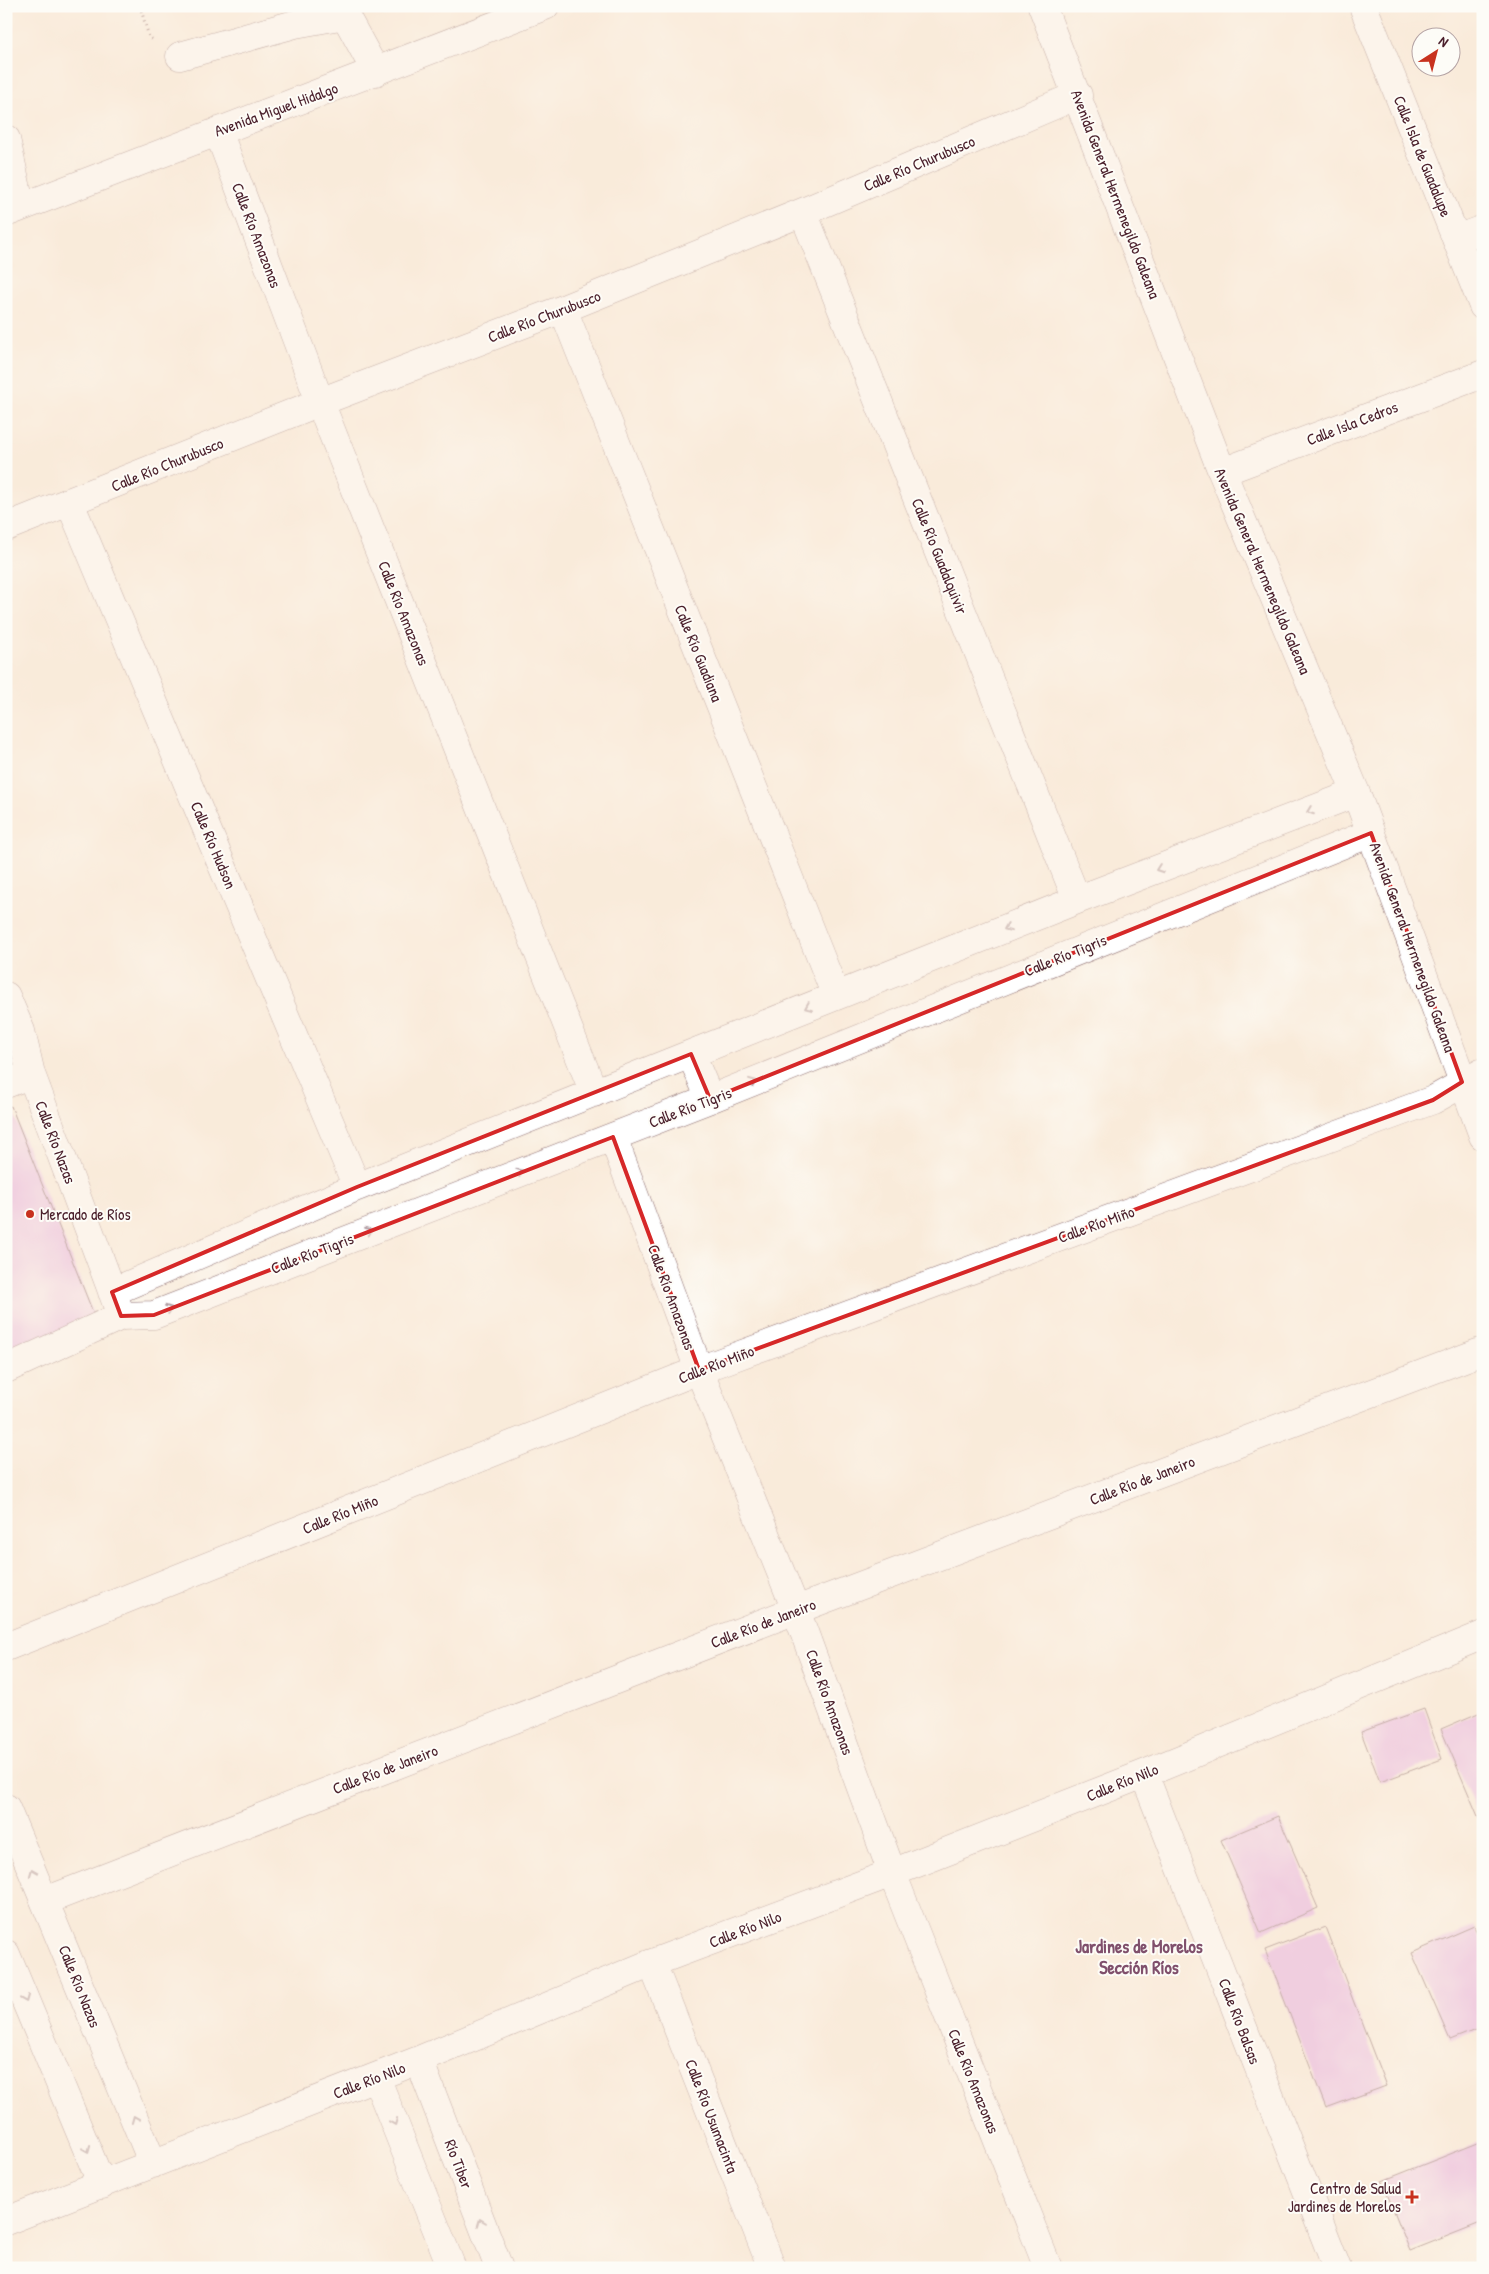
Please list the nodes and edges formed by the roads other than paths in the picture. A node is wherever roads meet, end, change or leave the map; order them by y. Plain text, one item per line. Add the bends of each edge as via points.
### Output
1 (545, 6) edge
2 (1042, 6) edge
3 (1363, 6) edge
4 (180, 56) dead end
5 (376, 72) junction
6 (1078, 95) junction
7 (218, 131) junction
8 (6, 139) edge
9 (14, 210) edge
10 (804, 212) junction
11 (1483, 229) edge
12 (1456, 240) junction
13 (1483, 306) edge
14 (563, 309) junction
15 (1483, 374) edge
16 (320, 402) junction
17 (1222, 472) junction
18 (70, 502) junction
19 (6, 527) edge
20 (1356, 793) junction
21 (1371, 833) junction
22 (1077, 900) junction
23 (6, 996) edge
24 (836, 996) junction
25 (691, 1054) junction
26 (1472, 1077) edge
27 (18, 1079) edge
28 (594, 1092) junction
29 (710, 1100) junction
30 (1433, 1100) junction
31 (1480, 1119) edge
32 (613, 1136) junction
33 (357, 1187) junction
34 (116, 1304) junction
35 (1483, 1351) edge
36 (6, 1369) edge
37 (699, 1370) junction
38 (796, 1610) junction
39 (1483, 1635) edge
40 (6, 1647) edge
41 (1144, 1774) junction
42 (6, 1808) edge
43 (892, 1873) junction
44 (45, 1901) junction
45 (6, 1954) edge
46 (652, 1964) junction
47 (419, 2060) junction
48 (376, 2077) junction
49 (153, 2164) junction
50 (102, 2185) junction
51 (6, 2221) edge
52 (452, 2268) edge
53 (499, 2268) edge
54 (772, 2268) edge
55 (1048, 2268) edge
56 (1337, 2268) edge

1 - 5 street, Avenida Miguel Hidalgo
2 - 6 street, Avenida General Hermenegildo Galeana
3 - 12 street, Calle Isla de Guadalupe
4 - 5 street via 295,24 345,15
5 - 7 street, Avenida Miguel Hidalgo
6 - 10 street, Calle Río Churubusco
6 - 17 street, Avenida General Hermenegildo Galeana
7 - 9 street, Avenida Miguel Hidalgo
7 - 16 street, Calle Río Amazonas
8 - 9 street
10 - 14 street, Calle Río Churubusco
10 - 22 street, Calle Río Guadalquivir
11 - 12 street
12 - 13 street, Calle Isla de Guadalupe
14 - 16 street, Calle Río Churubusco
14 - 24 street, Calle Río Guadiana
15 - 17 street, Calle Isla Cedros
16 - 18 street, Calle Río Churubusco
16 - 28 street, Calle Río Amazonas
17 - 20 street, Avenida General Hermenegildo Galeana
18 - 19 street, Calle Río Churubusco
18 - 33 street, Calle Río Hudson
20 - 21 street, Avenida General Hermenegildo Galeana
20 -> 22 street, Calle Río Tigris
21 - 26 street, Avenida General Hermenegildo Galeana
29 -> 21 street, Calle Río Tigris
22 -> 24 street, Calle Río Tigris
23 - 27 street, Calle Río Nazas via 21,1031
24 -> 25 street, Calle Río Tigris
25 - 28 street, Calle Río Tigris
25 - 29 street
26 - 30 street, Calle Río Miño
26 - 31 street, Avenida General Hermenegildo Galeana
27 - 34 street, Calle Río Nazas
28 - 33 street, Calle Río Tigris
29 - 32 street, Calle Río Tigris
30 - 31 street
30 - 37 street, Calle Río Miño
34 -> 32 street, Calle Río Tigris via 154,1315
32 - 37 street, Calle Río Amazonas
33 - 34 street, Calle Río Tigris
34 - 36 street, Calle Río Tigris
35 - 38 street, Calle Río de Janeiro
37 - 38 street, Calle Río Amazonas
37 - 40 street, Calle Río Miño
38 - 43 street, Calle Río Amazonas
38 - 44 street, Calle Río de Janeiro
39 - 41 street, Calle Río Nilo
41 - 43 street, Calle Río Nilo
41 - 56 street, Calle Río Balsas
44 -> 42 street, Calle Río Nazas
43 - 46 street, Calle Río Nilo
43 - 55 street, Calle Río Amazonas
49 -> 44 street, Calle Río Nazas
45 -> 50 street
46 - 47 street, Calle Río Nilo
46 - 54 street, Calle Río Usumacinta
47 - 48 street, Calle Río Nilo
53 -> 47 street, Río Tiber
48 - 49 street, Calle Río Nilo
48 -> 52 street
49 - 50 street, Calle Río Nilo
50 - 51 street, Calle Río Nilo

